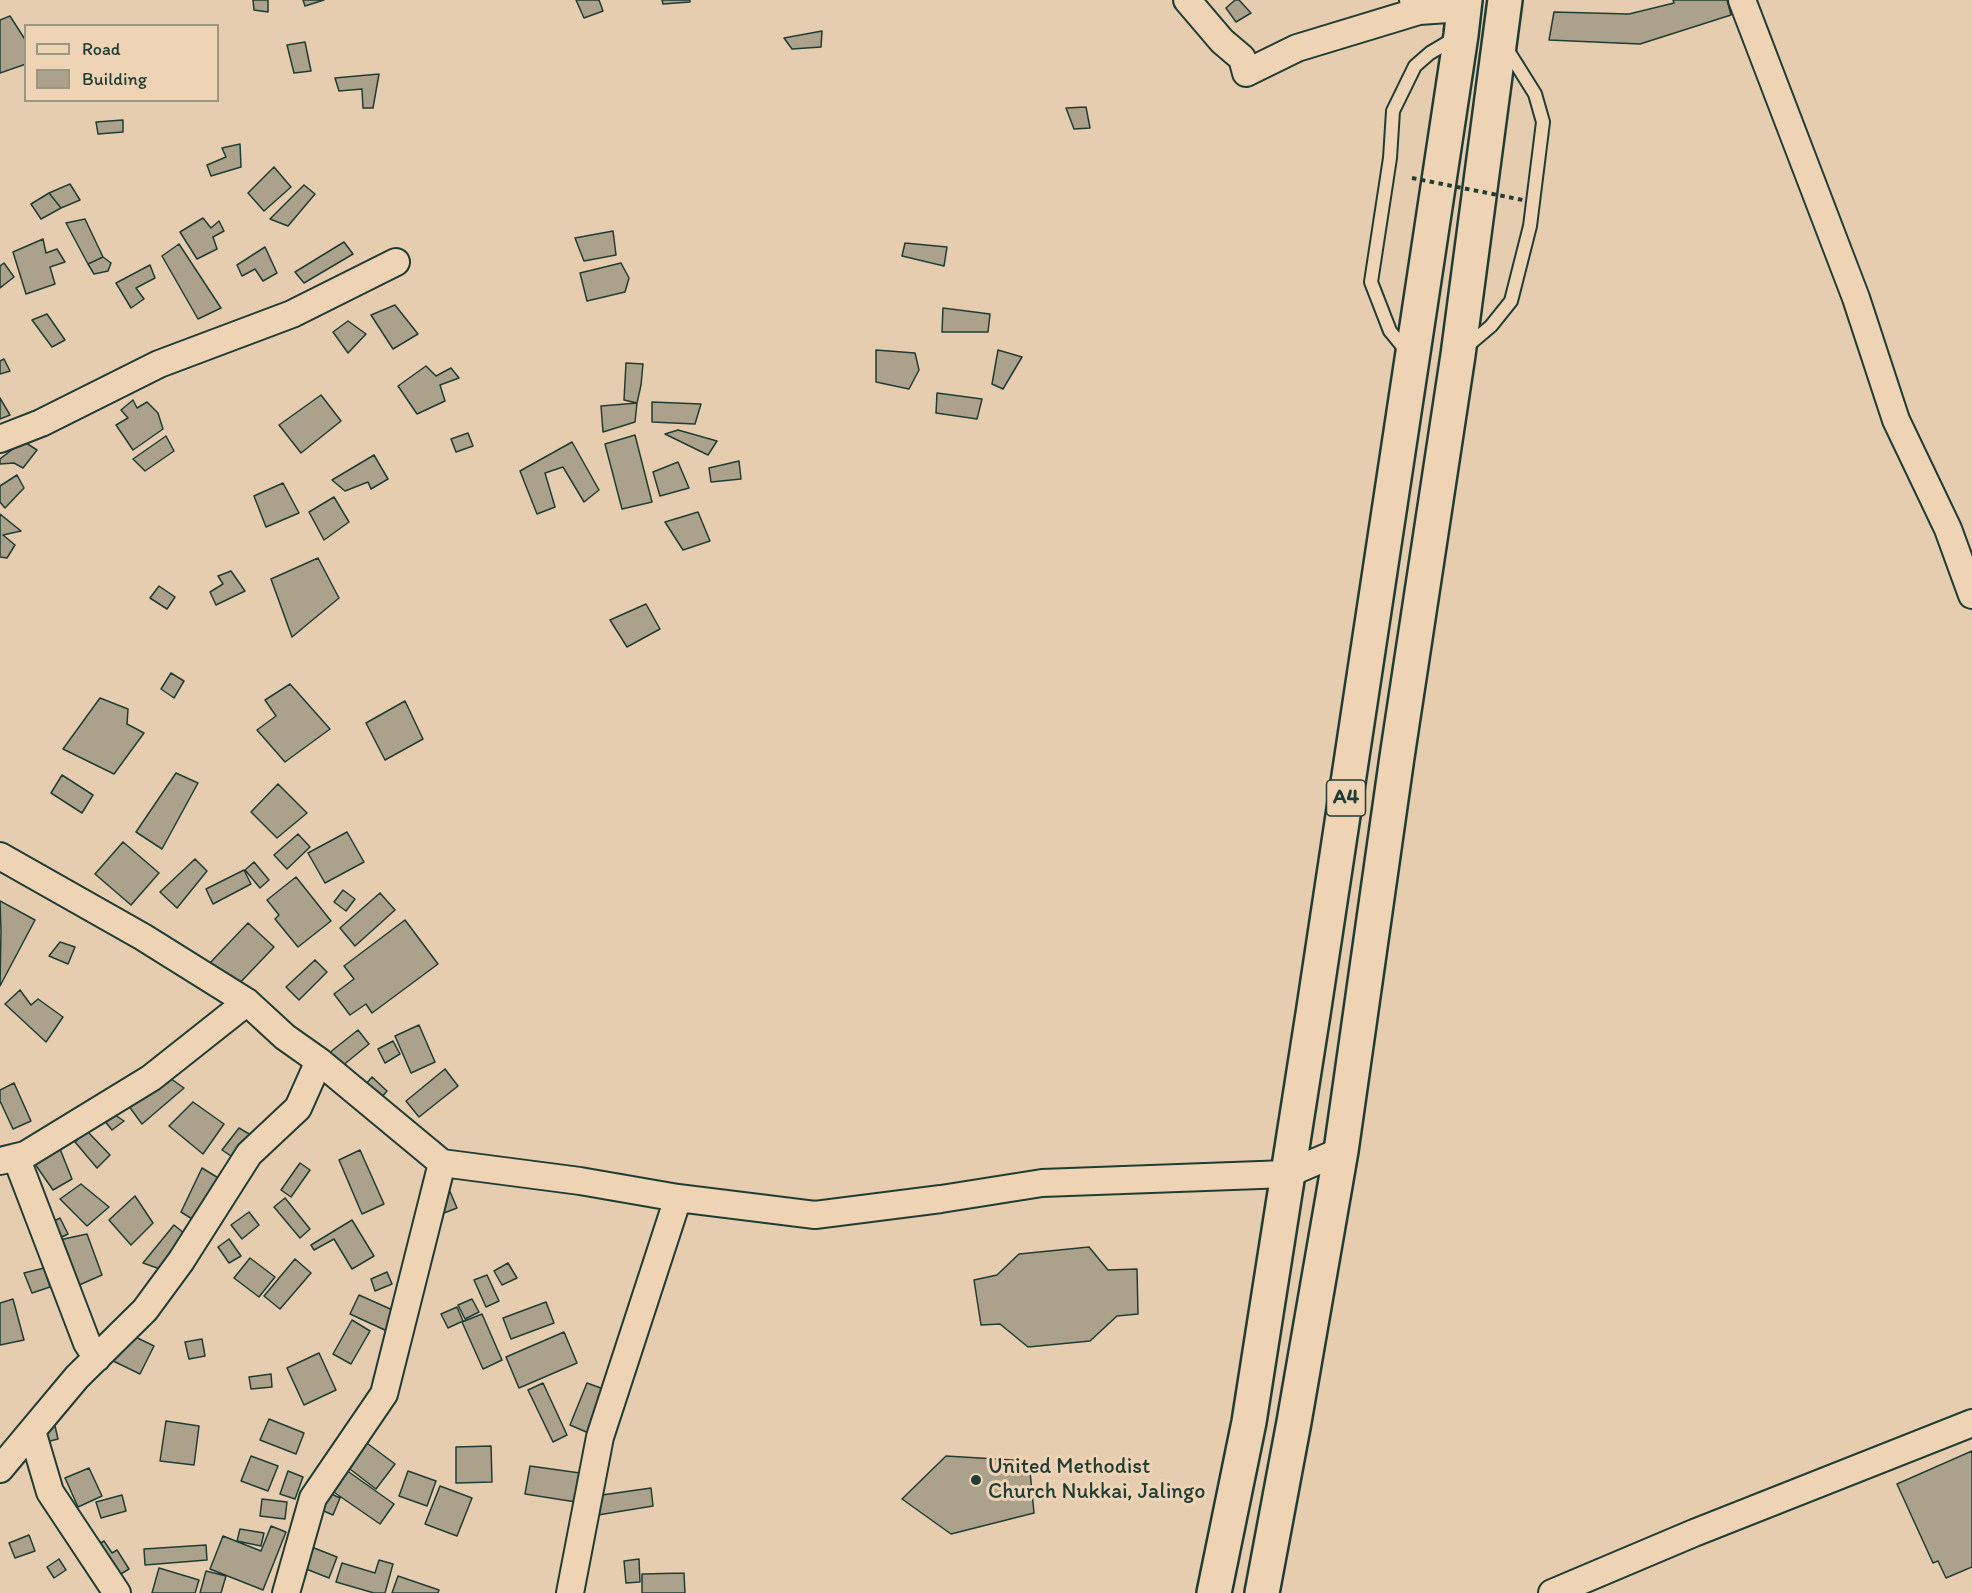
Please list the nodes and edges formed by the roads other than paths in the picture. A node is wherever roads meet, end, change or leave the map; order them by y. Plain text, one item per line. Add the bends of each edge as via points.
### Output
1 (1187, 0) edge
2 (1505, 0) edge
3 (1742, 0) edge
4 (1416, 5) edge
5 (1463, 14) edge
6 (1499, 38) junction
7 (396, 262) dead end
8 (1458, 355) junction
9 (1412, 357) junction
10 (0, 439) edge
11 (1972, 595) edge
12 (0, 856) edge
13 (247, 1002) junction
14 (320, 1061) junction
15 (1341, 1152) junction
16 (8, 1159) edge
17 (442, 1163) junction
18 (1287, 1174) junction
19 (678, 1198) junction
20 (97, 1358) junction
21 (1972, 1423) edge
22 (32, 1431) junction
23 (0, 1469) edge
24 (117, 1593) edge
25 (286, 1593) edge
26 (570, 1593) edge
27 (1214, 1593) edge
28 (1262, 1593) edge
29 (1552, 1593) edge

1 - 4 street via 1242,58 1246,73 1297,48
2 - 6 highway, A4
3 - 11 street via 1856,298 1896,420 1948,529
4 - 5 street
5 - 9 highway, A4
5 - 9 lane via 1415,66 1393,111 1390,158 1371,282 1390,331
6 - 8 highway, A4
6 - 8 lane via 1535,94 1543,122 1530,226 1511,301 1491,326
7 - 10 street via 292,314 159,364 41,423
8 - 15 highway, A4
9 - 18 highway, A4
12 - 13 street via 143,937
13 - 14 street via 285,1037
13 - 16 street via 151,1078 25,1155
14 - 17 street
14 - 20 street via 298,1108 249,1154 146,1310
15 - 18 street
15 - 28 highway, A4
16 - 20 street via 87,1343
17 - 19 street
17 - 25 street via 384,1394 313,1498
18 - 19 street via 1042,1183 815,1215
18 - 27 highway, A4 via 1249,1422
19 - 26 street via 600,1437
20 - 22 street
21 - 29 street
22 - 23 street
22 - 24 street via 50,1492

